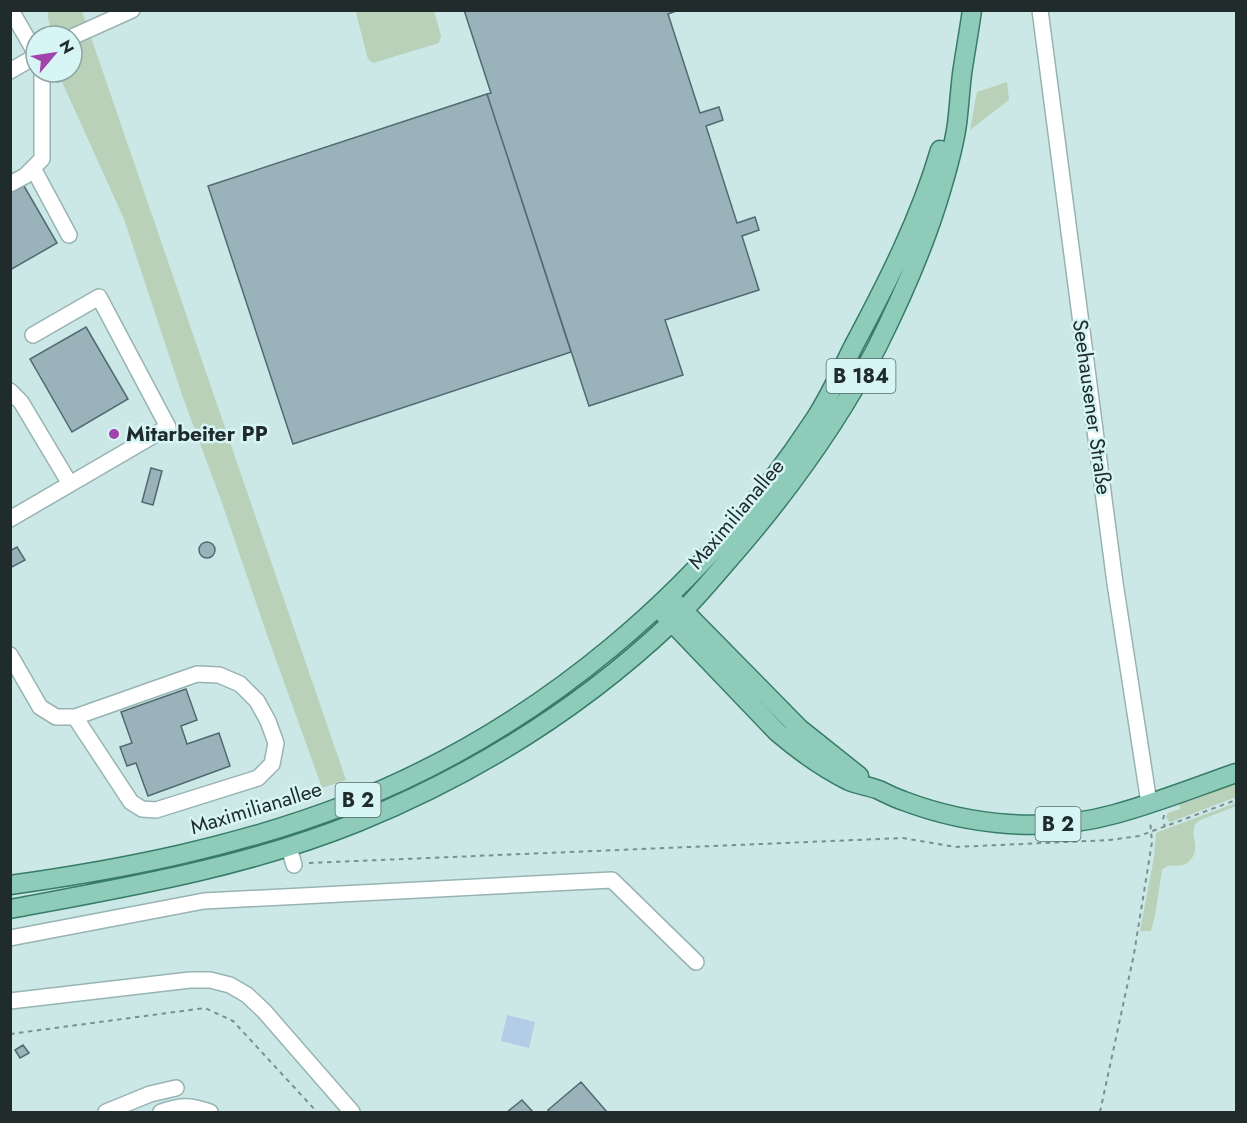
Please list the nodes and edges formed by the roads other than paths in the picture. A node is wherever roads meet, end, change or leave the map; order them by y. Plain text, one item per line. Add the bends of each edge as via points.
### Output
1 (132, 10) edge
2 (972, 10) edge
3 (1040, 10) edge
4 (12, 12) edge
5 (84, 32) edge
6 (24, 34) edge
7 (24, 62) edge
8 (10, 71) edge
9 (42, 84) edge
10 (959, 101) junction
11 (33, 168) junction
12 (10, 184) edge
13 (69, 235) dead end
14 (33, 335) dead end
15 (10, 391) edge
16 (70, 484) junction
17 (10, 519) edge
18 (664, 602) junction
19 (677, 617) junction
20 (10, 655) edge
21 (75, 717) junction
22 (1236, 773) edge
23 (1149, 803) junction
24 (289, 847) junction
25 (294, 865) road end
26 (10, 885) edge
27 (10, 909) edge
28 (10, 938) edge
29 (696, 962) dead end
30 (10, 1001) edge
31 (176, 1088) dead end
32 (106, 1113) edge
33 (161, 1113) edge
34 (210, 1113) edge
35 (352, 1113) edge

1 - 5 street
2 - 10 main road, Maximilianallee / B 184
3 - 23 street, Seehausener Straße via 1115,583
4 - 6 street
7 - 8 street
9 - 11 street via 42,159
10 - 18 main road, B 184 via 911,228 826,400 758,498
10 - 19 main road, Maximilianallee / B 184 via 934,215 867,366 783,496
11 - 12 street
11 - 13 street
14 - 16 street via 99,297 168,427
15 - 16 street via 21,402
16 - 17 street
18 - 19 main road, B 2
18 - 26 main road, Maximilianallee / B 2 via 611,648 516,718 454,754 373,793 284,826 208,848
19 - 23 main road, B 2 via 820,747 877,790 903,801 966,818 1040,825 1083,821
19 - 24 main road, Maximilianallee / B 2 via 583,696 487,759 419,796
20 - 21 street via 40,707 56,717
21 - 21 street via 197,674 219,675 240,684 257,701 276,743 272,764 258,778 156,810 131,802
22 - 23 main road, B 2
24 - 25 street
24 - 27 main road, Maximilianallee / B 2 via 183,875
28 - 29 street via 204,901 612,880
30 - 35 street via 190,980 230,985 247,994 264,1011
31 - 32 street
33 - 34 street via 194,1106

